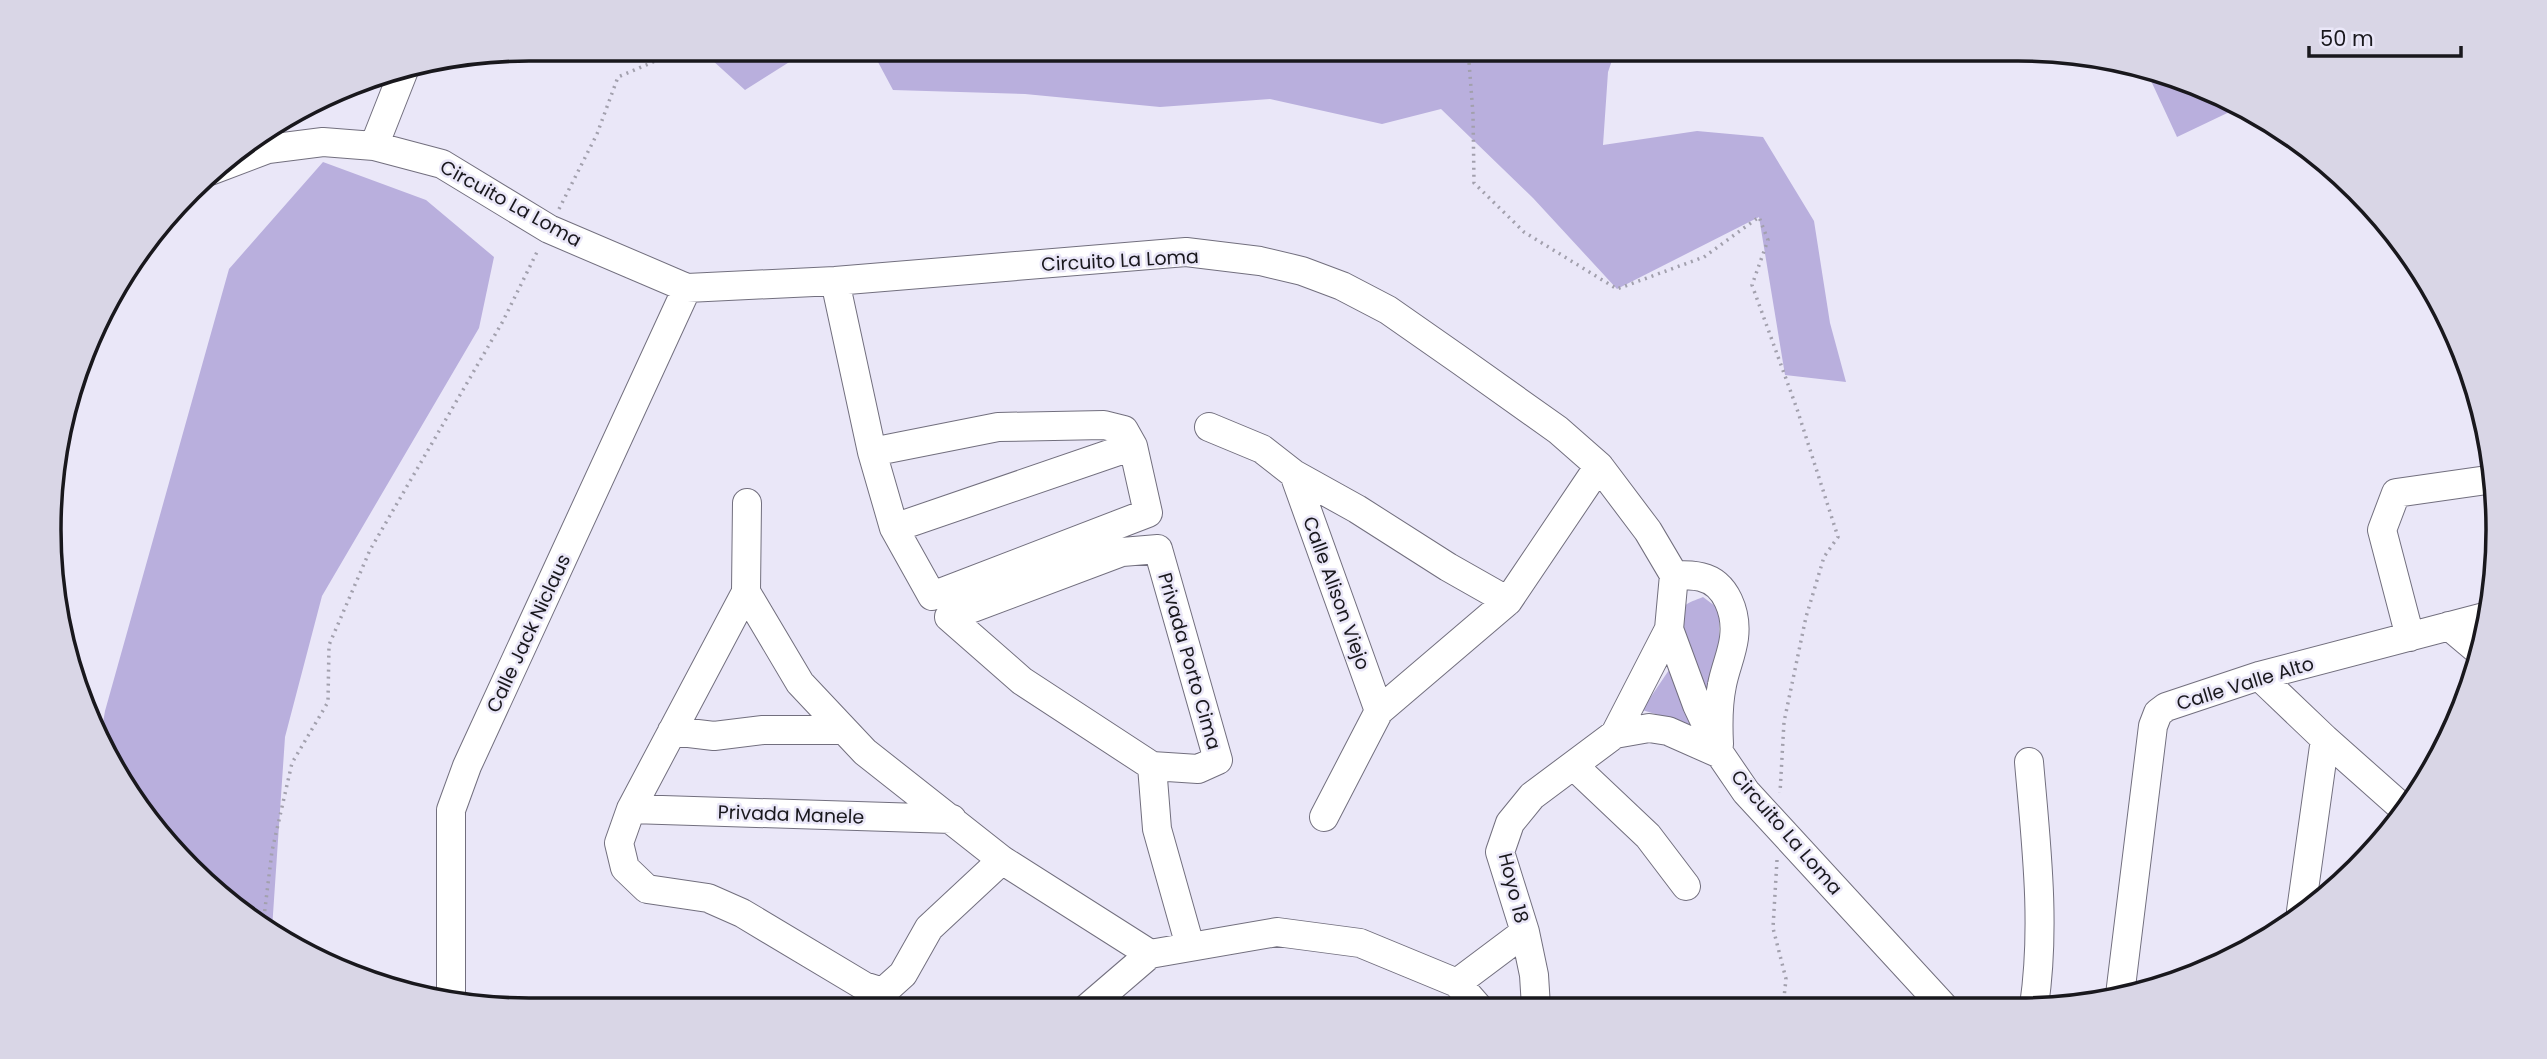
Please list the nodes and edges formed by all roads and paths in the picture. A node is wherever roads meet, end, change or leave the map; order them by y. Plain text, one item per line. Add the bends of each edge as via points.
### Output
1 (655, 61) edge
2 (1469, 61) edge
3 (400, 79) edge
4 (266, 142) edge
5 (374, 146) junction
6 (549, 229) junction
7 (835, 281) junction
8 (687, 288) junction
9 (1209, 427) dead end
10 (1133, 446) junction
11 (872, 453) junction
12 (1598, 466) junction
13 (1294, 474) junction
14 (2483, 481) edge
15 (747, 503) dead end
16 (894, 528) junction
17 (1674, 575) junction
18 (746, 592) junction
19 (1508, 601) junction
20 (2477, 619) edge
21 (2449, 626) junction
22 (1669, 629) junction
23 (2410, 637) junction
24 (2471, 645) edge
25 (2259, 676) junction
26 (1380, 711) junction
27 (844, 730) junction
28 (673, 731) junction
29 (1615, 734) junction
30 (2325, 739) junction
31 (1720, 754) junction
32 (2029, 762) dead end
33 (1152, 766) junction
34 (1574, 766) junction
35 (2398, 803) edge
36 (631, 809) junction
37 (1324, 817) dead end
38 (952, 818) junction
39 (1778, 825) junction
40 (1002, 860) junction
41 (1686, 886) dead end
42 (2302, 901) edge
43 (264, 916) edge
44 (1525, 932) junction
45 (1190, 946) junction
46 (1150, 954) junction
47 (1457, 984) junction
48 (2121, 986) edge
49 (451, 991) edge
50 (2035, 997) edge
51 (1099, 998) edge
52 (1470, 998) edge
53 (1535, 998) edge
54 (1784, 998) edge
55 (1937, 998) edge

1 - 6 path via 618,77 597,134
2 - 39 path via 1474,183 1524,232 1617,289 1704,257 1759,217 1768,240 1752,285 1838,537 1824,557 1805,617 1784,722
3 - 5 street
4 - 5 street, Circuito La Loma
5 - 6 street, Circuito La Loma via 442,163
6 - 8 street, Circuito La Loma
6 - 43 path via 503,321 370,550 329,645 328,702 292,763 272,850
7 - 8 street, Circuito La Loma
7 - 11 street
7 - 12 street, Circuito La Loma via 1186,252 1302,271 1388,310 1547,423
8 - 49 street, Calle Jack Niclaus via 467,766 451,810
9 - 13 street, Calle Alison Viejo via 1262,449
10 - 11 street via 1124,430 1104,425 998,427
10 - 16 street
10 - 16 street via 1148,513 932,596
11 - 16 street
12 - 17 street, Circuito La Loma via 1648,531
12 - 19 street
13 - 19 street, Calle Alison Viejo
13 - 26 street, Calle Alison Viejo
14 - 23 street via 2396,493 2382,530
15 - 18 street
17 - 22 street, Circuito La Loma
17 - 31 street via 1702,577 1717,585 1727,596 1734,617 1718,719
18 - 27 street via 800,683
18 - 28 street
19 - 26 street
20 - 21 street, Calle Valle Alto
21 - 23 street, Calle Valle Alto
21 - 24 street
22 - 29 street, Hoyo 18
22 - 31 street, Circuito La Loma
23 - 25 street, Calle Valle Alto
25 - 30 street
25 - 48 street, Calle Valle Alto via 2158,713
26 - 37 street
27 - 28 street via 763,730 714,736
27 - 38 street via 865,752
28 - 36 street
29 - 31 street, Hoyo 18 via 1649,728 1668,731
29 - 34 street, Hoyo 18
30 - 35 street
30 - 42 street
31 - 39 street, Circuito La Loma via 1746,792
32 - 50 street via 2041,891
33 - 33 street, Privada Porto Cima via 1022,681 949,617 1122,552 1158,549 1218,760 1198,769
33 - 45 street via 1157,830
34 - 41 street via 1648,836
34 - 44 street, Hoyo 18 via 1532,796 1510,824 1500,852
36 - 38 street, Privada Manele
36 - 40 street via 619,843 625,868 647,889 708,898 742,913 864,986 883,992 903,974 929,928
38 - 40 street
39 - 54 path via 1773,928 1786,979
39 - 55 street, Circuito La Loma
40 - 46 street
44 - 47 street
44 - 53 street, Hoyo 18
45 - 46 street
45 - 47 street via 1278,932 1360,943
46 - 51 street
47 - 52 street

